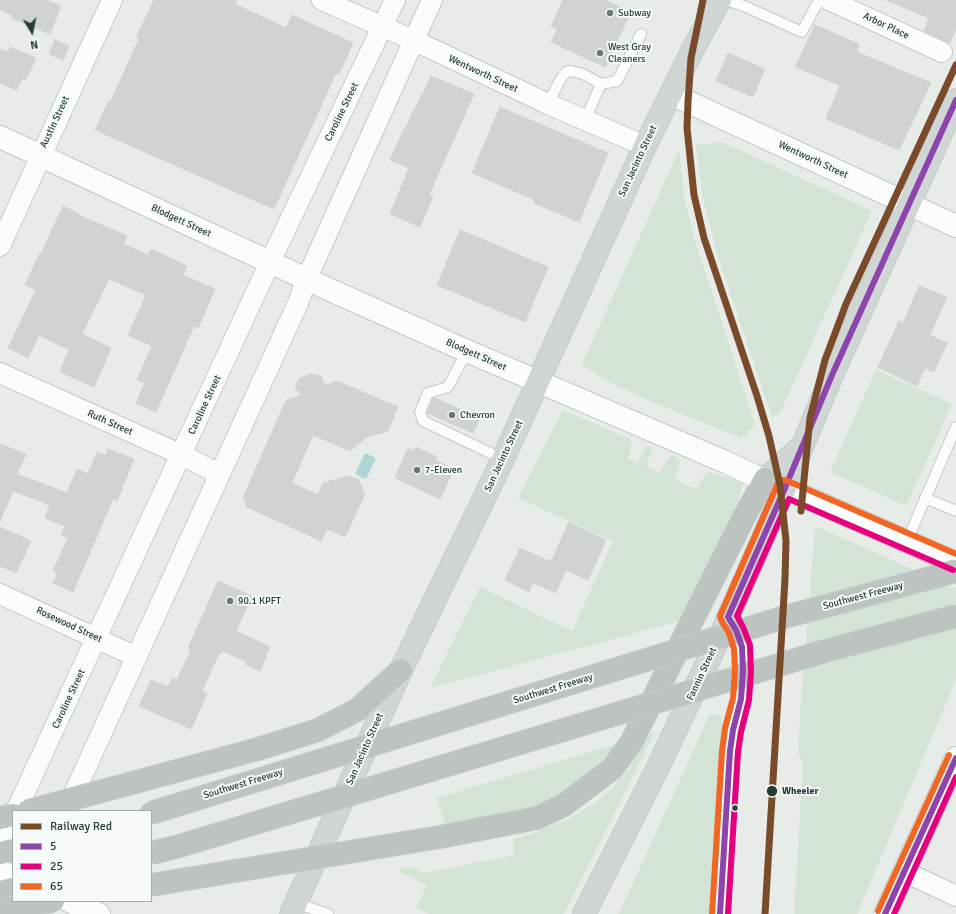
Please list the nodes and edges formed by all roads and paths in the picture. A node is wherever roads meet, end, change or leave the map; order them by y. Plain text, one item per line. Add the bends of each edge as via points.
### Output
1 (112, 0) edge
2 (322, 0) edge
3 (395, 0) edge
4 (432, 0) edge
5 (720, 0) edge
6 (725, 0) edge
7 (819, 0) edge
8 (829, 0) edge
9 (383, 27) junction
10 (641, 34) dead end
11 (413, 40) junction
12 (942, 52) dead end
13 (600, 84) junction
14 (671, 94) junction
15 (956, 100) edge
16 (548, 104) junction
17 (584, 120) junction
18 (0, 137) edge
19 (645, 146) junction
20 (40, 155) junction
21 (908, 204) junction
22 (956, 226) edge
23 (0, 246) edge
24 (270, 262) junction
25 (307, 278) junction
26 (467, 351) junction
27 (0, 373) edge
28 (538, 382) junction
29 (956, 428) edge
30 (803, 444) junction
31 (182, 455) junction
32 (503, 459) junction
33 (219, 474) junction
34 (765, 479) junction
35 (786, 488) junction
36 (925, 498) junction
37 (956, 511) edge
38 (907, 541) junction
39 (956, 562) edge
40 (956, 571) edge
41 (0, 594) edge
42 (956, 616) edge
43 (728, 617) junction
44 (97, 638) junction
45 (137, 657) junction
46 (401, 670) junction
47 (956, 758) edge
48 (16, 810) edge
49 (32, 810) edge
50 (66, 810) edge
51 (152, 812) edge
52 (12, 816) edge
53 (0, 818) edge
54 (12, 818) edge
55 (0, 845) edge
56 (12, 850) edge
57 (0, 853) edge
58 (152, 853) edge
59 (0, 871) edge
60 (905, 872) junction
61 (12, 877) edge
62 (152, 885) edge
63 (12, 889) edge
64 (0, 892) edge
65 (956, 896) edge
66 (24, 902) edge
67 (47, 902) edge
68 (71, 902) edge
69 (294, 909) edge
70 (0, 910) edge
71 (18, 914) edge
72 (99, 914) edge
73 (328, 914) edge
74 (584, 914) edge
75 (720, 914) edge
76 (885, 914) edge

1 - 20 street, Austin Street
2 - 9 street, Wentworth Street
3 - 9 street, Caroline Street
4 - 11 street
5 - 14 main road, San Jacinto Street
6 - 7 lane via 802,32
8 - 12 street, Arbor Place
9 - 11 street, Wentworth Street
9 - 24 street, Caroline Street
10 - 13 lane via 617,81
11 - 16 street, Wentworth Street
11 - 25 street
13 - 16 lane via 583,74 566,72
13 - 17 lane
14 - 19 main road, San Jacinto Street
14 - 21 street, Wentworth Street
15 - 21 main road, Fannin Street
16 - 17 street, Wentworth Street
17 - 19 street, Wentworth Street
18 - 20 street, Blodgett Street
19 - 28 main road, San Jacinto Street
20 - 23 street, Austin Street
20 - 24 street, Blodgett Street
21 - 22 street, Wentworth Street
21 - 30 main road, Fannin Street
24 - 25 street, Blodgett Street
24 - 31 street, Caroline Street
25 - 26 street, Blodgett Street
25 - 33 street via 298,303
26 - 28 street, Blodgett Street
26 - 32 lane via 448,386 428,393 420,412 423,421
27 - 31 street, Ruth Street
28 - 32 main road, San Jacinto Street
28 - 34 street, Blodgett Street
29 - 36 lane
30 - 34 main road
30 - 35 main road, Fannin Street
31 - 33 street, Ruth Street
31 - 44 street, Caroline Street
32 - 46 main road, San Jacinto Street
33 - 45 street
34 - 35 street, Blodgett Street
34 - 62 highway, bridge via 631,743 612,769 564,806 537,818 440,837
35 - 38 street, Blodgett Street
35 - 43 main road, Fannin Street
36 - 37 lane
36 - 38 lane
38 - 39 street, Blodgett Street
40 - 51 highway, Southwest Freeway, bridge via 785,617
41 - 44 street, Rosewood Street
42 - 58 highway, bridge via 825,651
43 - 74 main road, Fannin Street via 658,767
43 - 75 lane via 742,647 743,671 741,699 730,751
44 - 45 street, Rosewood Street
44 - 48 street, Caroline Street
45 - 50 street
46 - 49 highway, bridge via 357,710 318,730 258,749
46 - 69 main road, San Jacinto Street
47 - 60 street
52 - 53 highway
54 - 55 street
56 - 57 highway
59 - 61 street
60 - 65 street
60 - 76 street
63 - 64 highway
66 - 71 street
67 - 70 highway, bridge
68 - 72 street
69 - 73 lane

